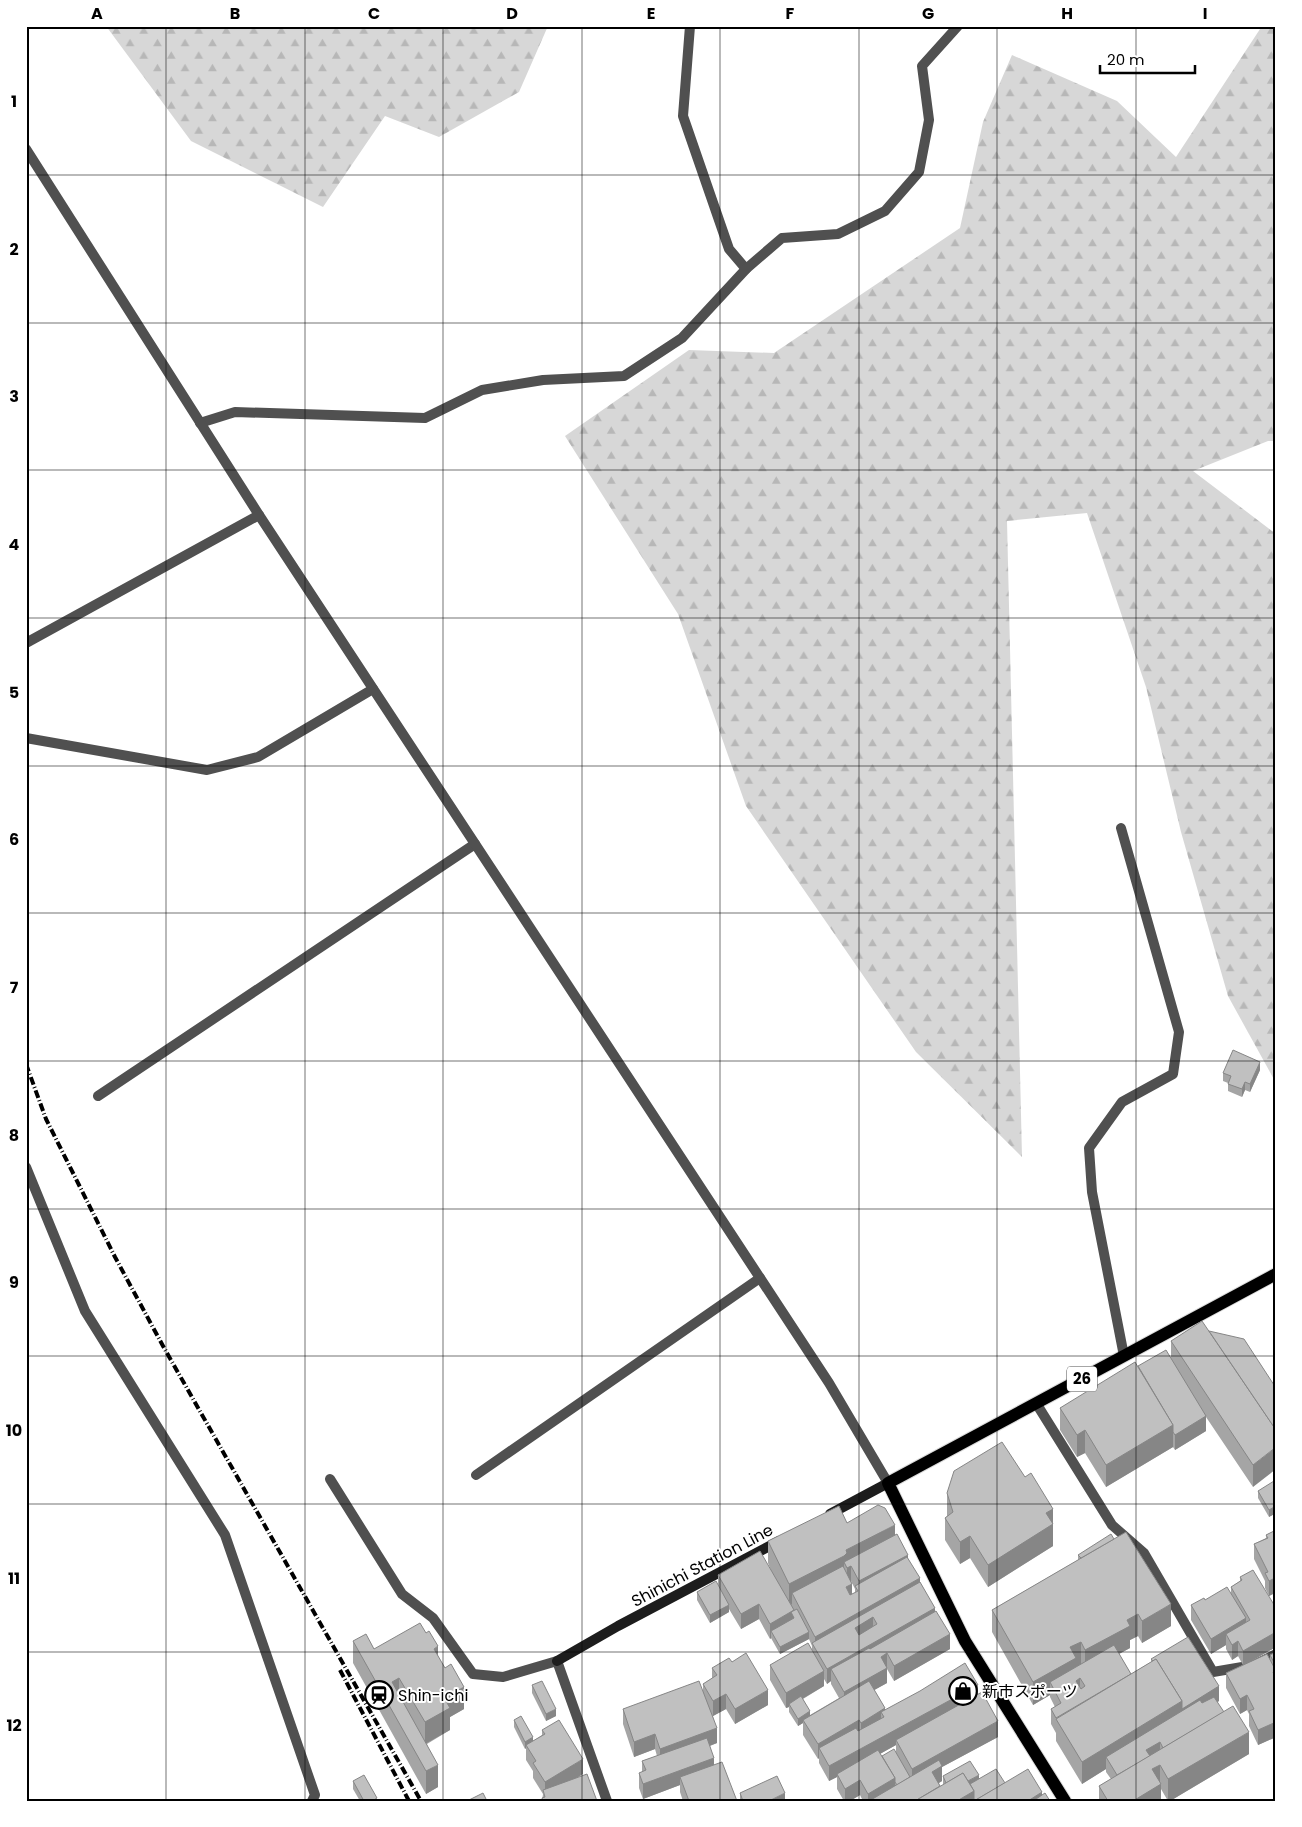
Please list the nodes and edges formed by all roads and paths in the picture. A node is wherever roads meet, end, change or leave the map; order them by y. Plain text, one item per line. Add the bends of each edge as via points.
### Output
1 (690, 26) edge
2 (958, 26) edge
3 (26, 149) edge
4 (746, 269) junction
5 (200, 422) junction
6 (259, 515) junction
7 (26, 643) edge
8 (373, 689) junction
9 (26, 738) edge
10 (1121, 828) dead end
11 (475, 844) junction
12 (98, 1096) dead end
13 (26, 1167) edge
14 (1276, 1274) edge
15 (760, 1278) junction
16 (1124, 1356) junction
17 (1036, 1403) junction
18 (476, 1475) dead end
19 (330, 1479) dead end
20 (888, 1483) junction
21 (818, 1520) edge
22 (792, 1534) edge
23 (1276, 1654) edge
24 (557, 1661) junction
25 (312, 1801) edge
26 (607, 1801) edge
27 (1065, 1801) edge

1 - 4 street via 683,116 729,249
2 - 4 street via 922,66 929,120 919,172 885,211 838,234 782,238
3 - 5 street
4 - 5 street via 682,338 624,376 543,380 482,390 425,418 235,412
5 - 6 street
6 - 7 street
6 - 8 street
8 - 9 street via 258,757 207,770
8 - 11 street
10 - 16 street via 1179,1032 1173,1074 1122,1102 1089,1148 1092,1192
11 - 12 street
11 - 15 street
13 - 25 street via 85,1310 225,1535 315,1795
14 - 16 main road, 26
15 - 18 street
15 - 20 street
16 - 17 main road, 26
17 - 20 main road, 26
17 - 23 street via 1112,1525 1144,1553 1213,1672 1254,1665
19 - 24 street via 402,1594 433,1618 474,1674 503,1677
20 - 21 main road
20 - 27 main road via 965,1641
22 - 24 main road, Shinichi Station Line
24 - 26 street

